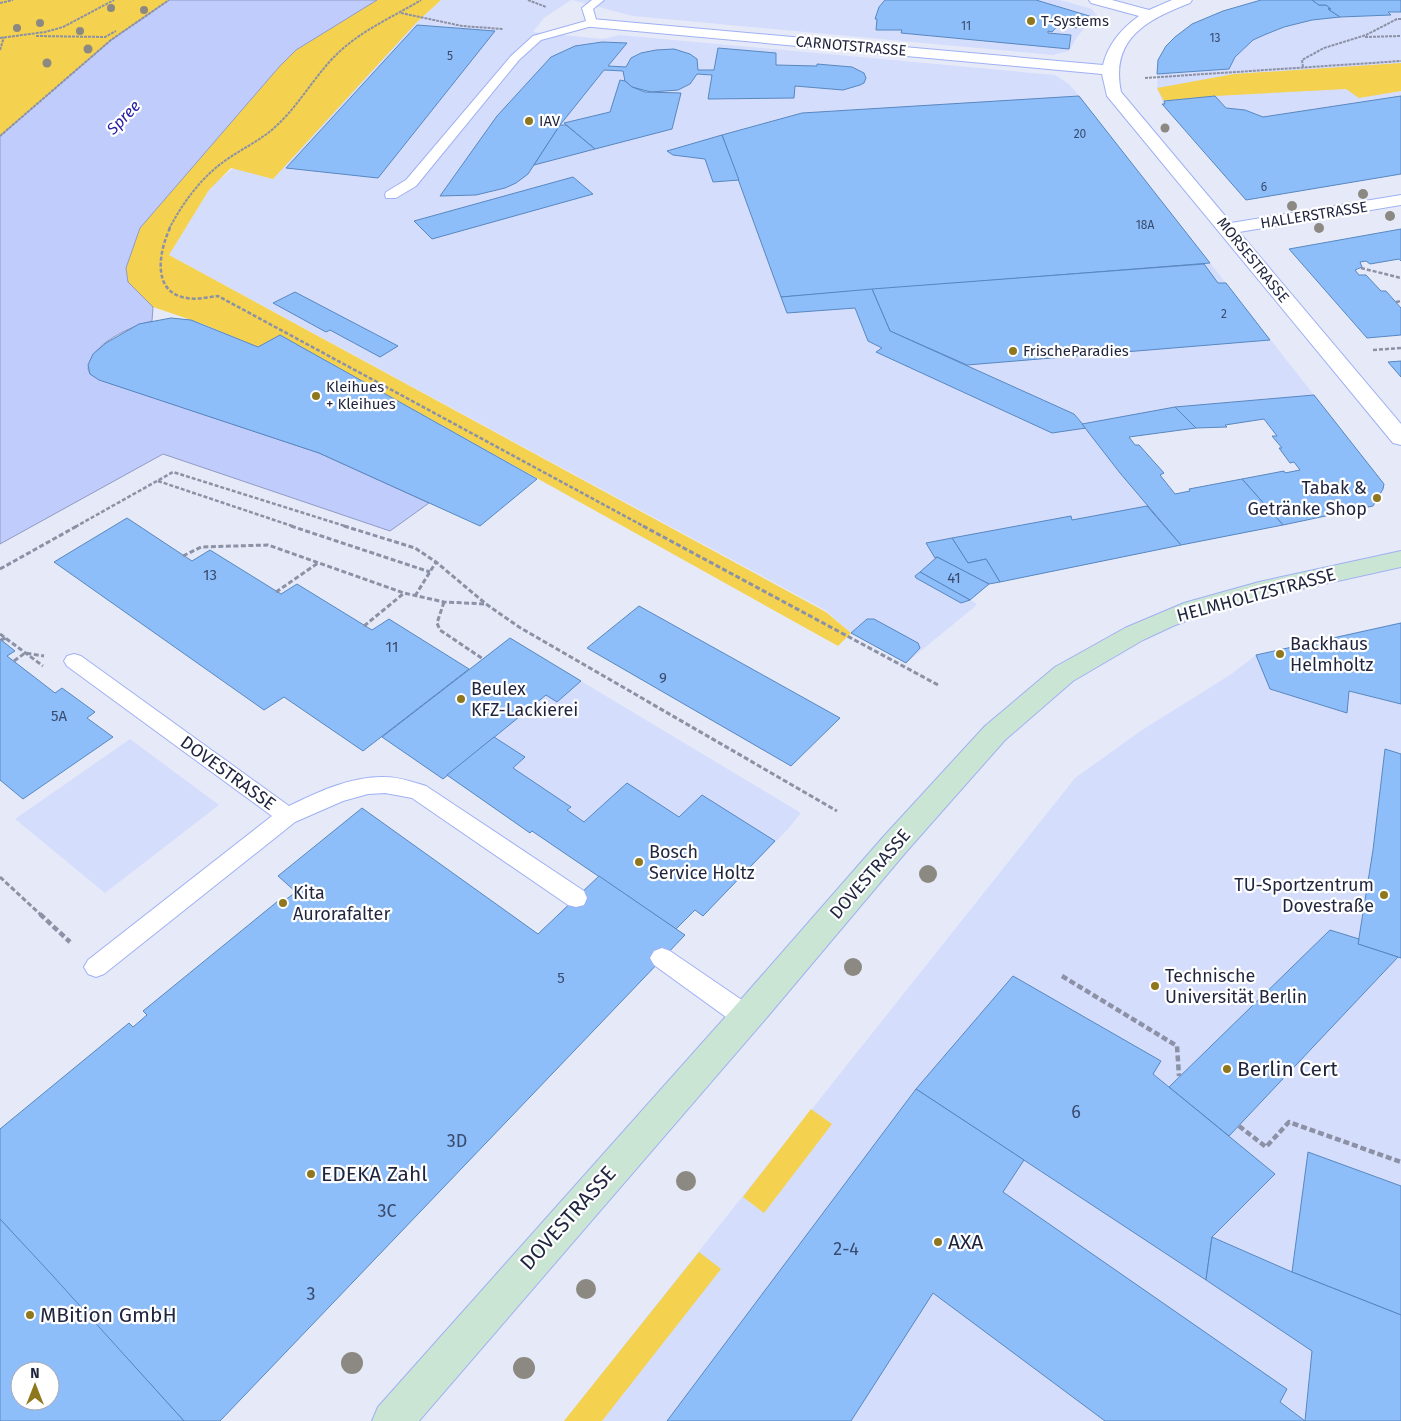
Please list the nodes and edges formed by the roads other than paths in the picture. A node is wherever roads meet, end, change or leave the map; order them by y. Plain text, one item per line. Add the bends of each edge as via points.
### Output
1 (599, 0) edge
2 (1096, 0) edge
3 (1185, 0) edge
4 (1150, 15) junction
5 (592, 23) junction
6 (1110, 75) junction
7 (391, 195) dead end
8 (1401, 200) edge
9 (1227, 229) junction
10 (1401, 438) edge
11 (1401, 559) edge
12 (74, 661) dead end
13 (995, 733) joint
14 (287, 816) junction
15 (576, 898) dead end
16 (662, 958) dead end
17 (96, 967) road end
18 (746, 1017) junction
19 (392, 1421) edge

1 - 5 lane via 587,8
2 - 4 street
3 - 4 street
4 - 6 street via 1117,45
5 - 6 street, CARNOTSTRASSE
5 - 7 lane via 537,38 516,58 411,183
6 - 9 street, MORSESTRASSE via 1113,93
8 - 9 street, HALLERSTRASSE
9 - 10 street, MORSESTRASSE
11 - 13 street, HELMHOLTZSTRASSE via 1259,590 1164,620 1064,674
12 - 14 lane, DOVESTRASSE
13 - 18 street, DOVESTRASSE
14 - 15 lane, DOVESTRASSE via 355,788 389,784 406,786
14 - 17 lane
16 - 18 lane
18 - 19 street, DOVESTRASSE

